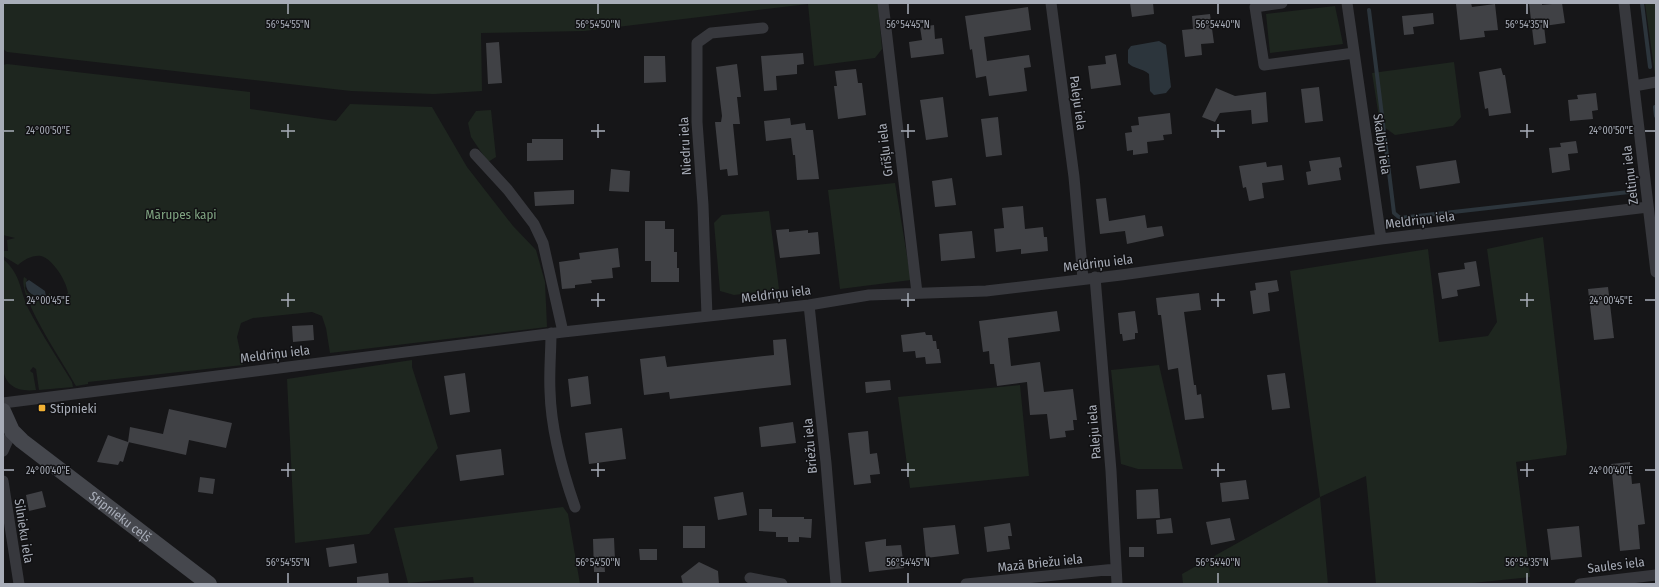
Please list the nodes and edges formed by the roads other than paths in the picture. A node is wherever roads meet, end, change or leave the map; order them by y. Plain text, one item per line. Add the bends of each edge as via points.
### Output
1 (882, 3) edge
2 (1050, 3) edge
3 (1282, 3) edge
4 (1346, 3) edge
5 (1624, 3) edge
6 (763, 28) dead end
7 (1354, 53) junction
8 (1656, 82) edge
9 (1634, 86) junction
10 (475, 154) dead end
11 (1648, 207) junction
12 (1381, 239) junction
13 (1656, 272) edge
14 (1095, 277) junction
15 (1083, 278) junction
16 (918, 293) junction
17 (810, 305) junction
18 (707, 316) junction
19 (563, 332) junction
20 (551, 333) junction
21 (3, 403) edge
22 (3, 411) edge
23 (12, 431) junction
24 (3, 451) edge
25 (3, 481) edge
26 (575, 507) dead end
27 (1116, 569) junction
28 (1656, 575) edge
29 (750, 578) dead end
30 (19, 584) edge
31 (209, 584) edge
32 (782, 584) edge
33 (836, 584) edge
34 (966, 584) edge
35 (1117, 584) edge
36 (1580, 584) edge

1 - 16 street, Grīšļu iela
2 - 15 street, Paleju iela via 1074,177
3 - 7 street via 1255,7 1264,65
4 - 7 street, Skalbju iela
5 - 9 street, Zeltiņu iela
6 - 18 street, Niedru iela via 711,33 697,43
7 - 12 street, Skalbju iela
8 - 9 street
9 - 11 street, Zeltiņu iela
10 - 19 street via 508,190 534,224 543,243
11 - 12 street, Meldriņu iela
11 - 13 street, Zeltiņu iela
12 - 14 street, Meldriņu iela
14 - 15 street, Meldriņu iela
14 - 27 street, Paleju iela via 1111,471
15 - 16 street, Meldriņu iela via 986,291
16 - 17 street, Meldriņu iela via 869,295
17 - 18 street, Meldriņu iela
17 - 33 street, Briežu iela
18 - 19 street, Meldriņu iela
19 - 20 street, Meldriņu iela
20 - 21 street, Meldriņu iela
20 - 26 street via 552,420 562,472
22 - 23 main road, Stīpnieku ceļš
23 - 24 street
23 - 31 main road, Stīpnieku ceļš via 36,453
25 - 30 street, Silnieku iela
27 - 34 street, Mazā Briežu iela
27 - 35 street, Paleju iela
28 - 36 street, Saules iela
29 - 32 street

